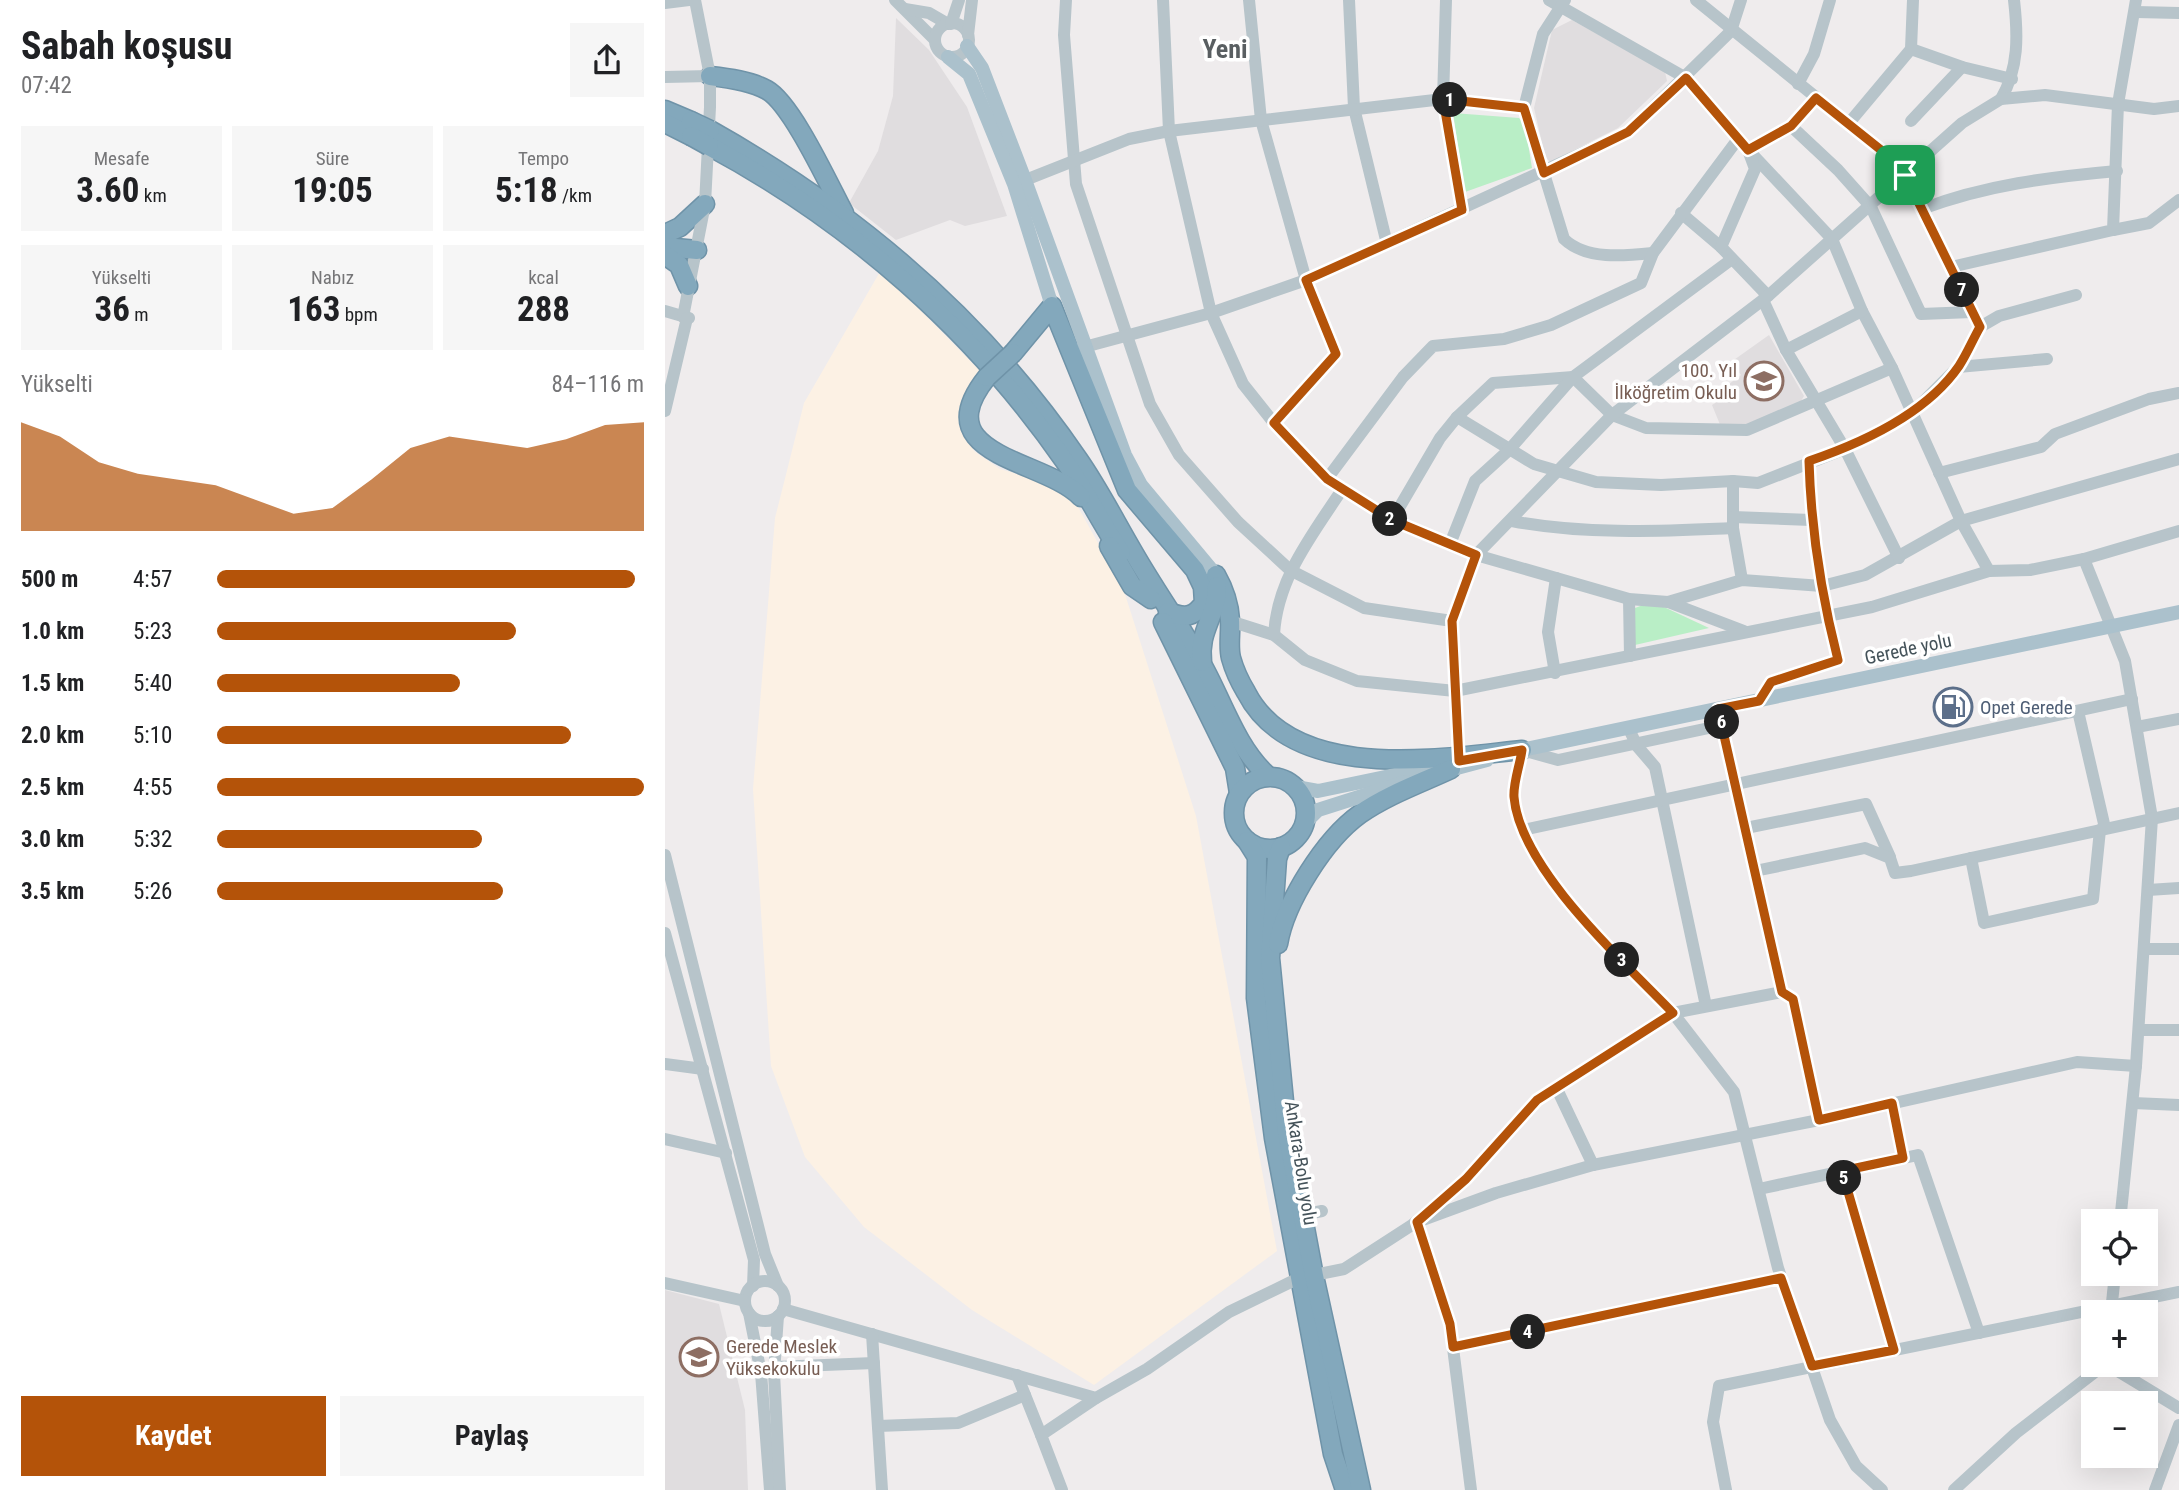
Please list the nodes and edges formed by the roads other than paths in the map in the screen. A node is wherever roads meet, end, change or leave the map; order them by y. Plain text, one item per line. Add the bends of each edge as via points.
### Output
1 (689, 0) edge
2 (695, 0) edge
3 (959, 0) edge
4 (972, 0) edge
5 (1066, 0) edge
6 (1163, 0) edge
7 (1249, 0) edge
8 (1445, 0) edge
9 (1549, 0) edge
10 (1696, 0) edge
11 (1741, 0) edge
12 (1830, 0) edge
13 (1913, 0) edge
14 (2014, 0) edge
15 (1346, 1) edge
16 (665, 3) edge
17 (1563, 3) edge
18 (900, 4) edge
19 (2136, 6) edge
20 (2172, 9) edge
21 (949, 24) junction
22 (1731, 31) junction
23 (935, 40) junction
24 (968, 41) junction
25 (1911, 49) junction
26 (949, 57) junction
27 (1962, 67) junction
28 (665, 76) edge
29 (710, 76) junction
30 (1686, 78) junction
31 (2012, 79) junction
32 (1798, 84) junction
33 (1816, 98) junction
34 (1443, 99) junction
35 (2001, 99) junction
36 (2118, 104) junction
37 (2179, 106) edge
38 (1354, 108) junction
39 (1524, 108) junction
40 (1261, 120) junction
41 (666, 121) edge
42 (1911, 121) dead end
43 (1849, 123) junction
44 (1791, 126) junction
45 (1169, 131) junction
46 (710, 137) junction
47 (1738, 139) junction
48 (1748, 150) junction
49 (1077, 161) junction
50 (2117, 171) junction
51 (1544, 173) junction
52 (1905, 175) junction
53 (1020, 182) junction
54 (2179, 200) edge
55 (705, 204) junction
56 (1871, 207) junction
57 (1922, 209) junction
58 (1462, 210) junction
59 (1681, 213) junction
60 (845, 216) junction
61 (2113, 230) junction
62 (665, 234) edge
63 (1832, 239) junction
64 (1387, 243) junction
65 (665, 247) edge
66 (1721, 247) junction
67 (697, 250) junction
68 (1653, 253) junction
69 (665, 255) edge
70 (1732, 259) junction
71 (1951, 267) junction
72 (1306, 280) junction
73 (688, 286) junction
74 (2076, 295) dead end
75 (1766, 298) junction
76 (1052, 306) junction
77 (665, 311) edge
78 (1862, 311) junction
79 (1972, 312) junction
80 (1211, 313) junction
81 (686, 317) junction
82 (1980, 327) junction
83 (1127, 335) junction
84 (1078, 349) junction
85 (1786, 350) junction
86 (2047, 359) dead end
87 (665, 367) edge
88 (1958, 367) junction
89 (1892, 368) junction
90 (1573, 377) junction
91 (2179, 393) edge
92 (1815, 403) junction
93 (665, 411) edge
94 (1912, 413) junction
95 (1612, 415) junction
96 (1457, 417) junction
97 (1274, 423) junction
98 (1845, 449) junction
99 (1509, 450) junction
100 (2179, 459) edge
101 (1809, 461) junction
102 (1557, 473) junction
103 (1939, 473) junction
104 (1327, 479) junction
105 (1733, 481) junction
106 (1343, 488) junction
107 (1392, 520) junction
108 (1811, 520) junction
109 (1512, 521) junction
110 (1961, 522) junction
111 (1733, 523) junction
112 (2179, 531) edge
113 (1450, 544) junction
114 (1476, 555) junction
115 (1899, 558) junction
116 (2084, 559) junction
117 (1290, 570) junction
118 (1989, 572) junction
119 (1216, 575) junction
120 (1556, 578) junction
121 (1742, 580) junction
122 (1822, 586) junction
123 (1151, 599) junction
124 (1629, 599) junction
125 (1668, 602) junction
126 (1168, 612) junction
127 (2179, 612) edge
128 (1827, 615) junction
129 (1230, 621) junction
130 (1452, 621) junction
131 (2109, 626) junction
132 (1745, 632) junction
133 (1274, 635) junction
134 (1630, 656) junction
135 (1203, 665) junction
136 (1555, 673) junction
137 (1455, 691) junction
138 (2132, 699) junction
139 (1759, 701) junction
140 (1718, 709) junction
141 (2078, 711) junction
142 (2179, 719) edge
143 (1723, 725) junction
144 (2137, 727) junction
145 (1629, 729) junction
146 (1637, 746) junction
147 (1522, 750) junction
148 (1457, 764) junction
149 (1268, 776) junction
150 (1737, 785) junction
151 (1296, 787) junction
152 (1239, 793) junction
153 (1662, 800) junction
154 (2179, 813) edge
155 (2153, 818) junction
156 (1304, 823) junction
157 (1746, 828) junction
158 (2103, 829) junction
159 (1523, 831) junction
160 (1247, 841) junction
161 (1281, 847) junction
162 (665, 855) edge
163 (1890, 858) junction
164 (1971, 858) junction
165 (1755, 871) junction
166 (2179, 888) edge
167 (2148, 890) junction
168 (665, 933) edge
169 (2144, 949) junction
170 (2179, 949) edge
171 (1272, 985) junction
172 (1782, 992) junction
173 (1706, 1006) junction
174 (1673, 1013) junction
175 (2139, 1030) junction
176 (2179, 1030) edge
177 (665, 1064) edge
178 (2136, 1066) junction
179 (703, 1069) junction
180 (1556, 1087) junction
181 (1892, 1103) junction
182 (2133, 1103) junction
183 (2179, 1105) edge
184 (1819, 1120) junction
185 (1745, 1136) junction
186 (665, 1139) edge
187 (726, 1153) junction
188 (1903, 1158) junction
189 (1593, 1165) junction
190 (1842, 1171) junction
191 (1759, 1189) junction
192 (2121, 1209) edge
193 (1322, 1211) dead end
194 (1302, 1215) junction
195 (1417, 1222) junction
196 (1306, 1277) junction
197 (1781, 1278) junction
198 (665, 1283) edge
199 (753, 1286) junction
200 (778, 1286) junction
201 (2179, 1292) edge
202 (2149, 1300) edge
203 (747, 1307) junction
204 (781, 1313) junction
205 (2081, 1315) edge
206 (1979, 1333) junction
207 (872, 1334) junction
208 (1453, 1347) junction
209 (1894, 1350) junction
210 (874, 1363) junction
211 (1812, 1366) junction
212 (775, 1367) junction
213 (1017, 1375) junction
214 (2090, 1377) edge
215 (2126, 1377) edge
216 (1025, 1395) junction
217 (1096, 1398) junction
218 (2179, 1408) edge
219 (2179, 1425) edge
220 (878, 1426) junction
221 (1041, 1435) junction
222 (770, 1490) edge
223 (780, 1490) edge
224 (882, 1490) edge
225 (1062, 1490) edge
226 (1345, 1490) edge
227 (1361, 1490) edge
228 (1471, 1490) edge
229 (1726, 1490) edge
230 (1882, 1490) edge
231 (1954, 1490) edge
232 (2155, 1490) edge

1 - 16 street
2 - 29 street
3 - 21 street
4 - 24 street
5 - 49 street
6 - 45 street
7 - 40 street
8 - 34 street
9 - 17 street
10 - 22 street
11 - 22 street
12 - 32 street via 1814,54
13 - 25 street
14 - 31 street via 2017,32
15 - 38 street
17 - 30 street
17 - 39 street via 1543,34
18 - 21 street
18 - 23 street
19 - 20 street
19 - 36 street
21 - 23 street via 939,30
21 - 24 street via 962,27
22 - 30 street
22 - 32 street
23 - 26 street via 937,49
24 - 26 street via 962,54
24 - 53 main road via 982,68
25 - 27 street
25 - 43 street
26 - 53 main road via 969,74
27 - 31 street
27 - 42 street
28 - 29 street
29 - 55 street
29 - 60 highway via 768,90 784,104
30 - 47 street
30 - 51 street via 1628,132
31 - 35 street
32 - 33 street
33 - 43 street
33 - 44 street
34 - 38 street
34 - 39 street
34 - 58 street
35 - 36 street via 2045,95
35 - 52 street via 1962,122
36 - 37 street via 2154,109
36 - 50 street
38 - 40 street
38 - 64 street
39 - 51 street
40 - 45 street
40 - 72 street
41 - 46 highway, bridge
43 - 52 street
44 - 48 street
44 - 56 street
45 - 49 street via 1129,139
45 - 80 street
46 - 60 highway via 786,173
46 - 123 highway via 841,227 916,290 1002,379 1059,453
47 - 48 street
47 - 59 street
48 - 63 street
48 - 66 street via 1755,169
49 - 53 street
49 - 83 street via 1076,184
50 - 57 street via 1965,192
50 - 61 street
51 - 58 street
51 - 68 street via 1565,239 1573,247 1620,256
52 - 56 street
52 - 57 street
53 - 76 main road
53 - 84 main road
54 - 61 street via 2149,223
55 - 62 highway
55 - 67 street
56 - 63 street
56 - 79 street via 1921,314
57 - 71 street
58 - 64 street
59 - 66 street
59 - 68 street
60 - 126 highway via 928,283 1011,370 1079,459
61 - 71 street
63 - 75 street
63 - 78 street
64 - 72 street
65 - 67 highway
66 - 70 street
67 - 73 street
68 - 104 street via 1641,283 1563,320 1504,339 1433,346 1403,377
69 - 73 highway via 679,265
70 - 75 street
70 - 90 street
71 - 79 street
72 - 80 street
72 - 97 street via 1336,354
73 - 81 street
74 - 82 street via 1999,316
75 - 85 street
75 - 95 street
76 - 84 highway
76 - 123 highway, bridge via 976,391 969,416 978,440 990,452 1042,471 1082,498 1132,586
77 - 81 street
78 - 85 street
78 - 89 street
79 - 82 street
80 - 83 street
80 - 97 street via 1243,384
81 - 87 street
81 - 93 street
82 - 88 street
83 - 84 street
83 - 117 street via 1150,404 1179,455 1238,522
84 - 119 main road via 1141,485
84 - 126 highway via 1127,490 1195,570 1203,587 1204,603 1196,613 1185,618
85 - 92 street
86 - 88 street
88 - 94 street
89 - 92 street
89 - 94 street
90 - 95 street
90 - 96 street via 1493,383
90 - 99 street
91 - 103 street via 2055,434 2041,447
92 - 95 street via 1747,430 1646,428
92 - 98 street
94 - 98 street
94 - 103 street
95 - 102 street
96 - 99 street
96 - 107 street
97 - 104 street
98 - 101 street
98 - 115 street
99 - 102 street
99 - 113 street via 1475,481
100 - 110 street
101 - 105 street via 1758,483
101 - 108 street
102 - 105 street via 1596,482 1661,485
102 - 109 street
103 - 110 street
104 - 106 street
105 - 111 street
106 - 107 street
106 - 117 street
107 - 113 street
108 - 111 street
108 - 122 street
109 - 111 street via 1653,532
109 - 114 street
110 - 115 street
110 - 118 street
111 - 121 street
112 - 116 street
113 - 114 street
114 - 120 street
114 - 130 street
115 - 122 street via 1865,575
116 - 118 street via 2030,570
116 - 131 street
117 - 130 street via 1364,608
117 - 133 street via 1275,612
118 - 128 street via 1872,607
119 - 129 highway
119 - 135 highway via 1213,617 1203,629 1200,644
120 - 124 street
120 - 136 street via 1548,632
121 - 122 street
121 - 125 street
122 - 128 street
123 - 152 highway via 1235,768
124 - 125 street
124 - 134 street
125 - 132 street
126 - 135 highway
127 - 131 main road, Gerede yolu
128 - 132 street
128 - 139 street via 1838,660 1771,682
129 - 133 street
129 - 148 highway via 1231,657 1247,694 1271,724 1306,743 1363,758
130 - 137 street
131 - 138 street via 2125,661
131 - 139 main road, Gerede yolu
132 - 134 street
133 - 137 street via 1305,660 1357,681
134 - 136 street
135 - 149 highway via 1251,761
136 - 137 street
137 - 148 street
138 - 141 street
138 - 144 street
139 - 140 main road, Gerede yolu
140 - 143 street
140 - 145 main road, Gerede yolu
141 - 150 street
141 - 158 street
142 - 144 street
143 - 146 street
143 - 150 street
144 - 155 street
145 - 146 street
145 - 147 main road, Gerede yolu
146 - 147 street via 1558,760
146 - 153 street via 1655,767
147 - 148 highway
147 - 159 street via 1514,797
148 - 151 main road via 1318,791
148 - 156 main road via 1318,810
148 - 171 highway via 1359,815 1324,851 1280,930
149 - 151 highway
149 - 152 highway
150 - 153 street
150 - 157 street
151 - 156 highway via 1305,804
152 - 160 highway via 1233,813
153 - 159 street
153 - 173 street
154 - 155 street
155 - 158 street
155 - 167 street
156 - 161 highway via 1299,834
157 - 163 street via 1866,804
157 - 165 street
158 - 164 street
158 - 164 street via 2093,899 1984,923
159 - 174 street via 1564,900
160 - 161 highway via 1269,849
160 - 196 highway, Ankara-Bolu yolu via 1257,858 1255,998 1274,1138
161 - 171 highway, Ankara-Bolu yolu via 1272,904
162 - 200 street via 765,1254
163 - 164 street via 1895,873
163 - 165 street via 1864,848
165 - 172 street
166 - 167 street
167 - 169 street
168 - 179 street
169 - 170 street
169 - 175 street
171 - 194 highway, Ankara-Bolu yolu via 1287,1132
172 - 173 street
172 - 184 street via 1793,999
173 - 174 street
174 - 180 street
174 - 185 street via 1734,1092
175 - 176 street
175 - 178 street
177 - 179 street
178 - 181 street via 2077,1062
178 - 182 street
179 - 187 street
180 - 189 street
180 - 195 street via 1537,1100 1466,1179
181 - 184 street
181 - 188 street
182 - 183 street
182 - 192 street
184 - 185 street
185 - 189 street
185 - 191 street
186 - 187 street
187 - 199 street via 754,1260
188 - 190 street
188 - 206 street via 1918,1155
189 - 195 street
190 - 191 street
190 - 209 street
191 - 197 street
193 - 194 street
194 - 196 highway, Ankara-Bolu yolu
195 - 196 street via 1344,1269
195 - 208 street
196 - 217 street via 1229,1312
196 - 226 highway, Ankara-Bolu yolu via 1333,1454
196 - 227 highway, Ankara-Bolu yolu
197 - 208 street
197 - 211 street
198 - 203 street
199 - 200 street via 765,1282
199 - 203 street
200 - 204 street via 784,1297
201 - 202 street
203 - 204 street via 759,1321
203 - 222 street via 761,1373
204 - 207 street
204 - 212 street
205 - 206 street
206 - 209 street
207 - 210 street
207 - 213 street
208 - 228 street
209 - 211 street
210 - 212 street
210 - 220 street
211 - 229 street via 1719,1386 1713,1422
211 - 230 street via 1830,1420 1856,1466
212 - 223 street
213 - 216 street
213 - 217 street
214 - 231 street via 2016,1433
215 - 218 street
216 - 220 street via 958,1423
216 - 221 street
217 - 221 street
219 - 232 street
220 - 224 street
221 - 225 street

